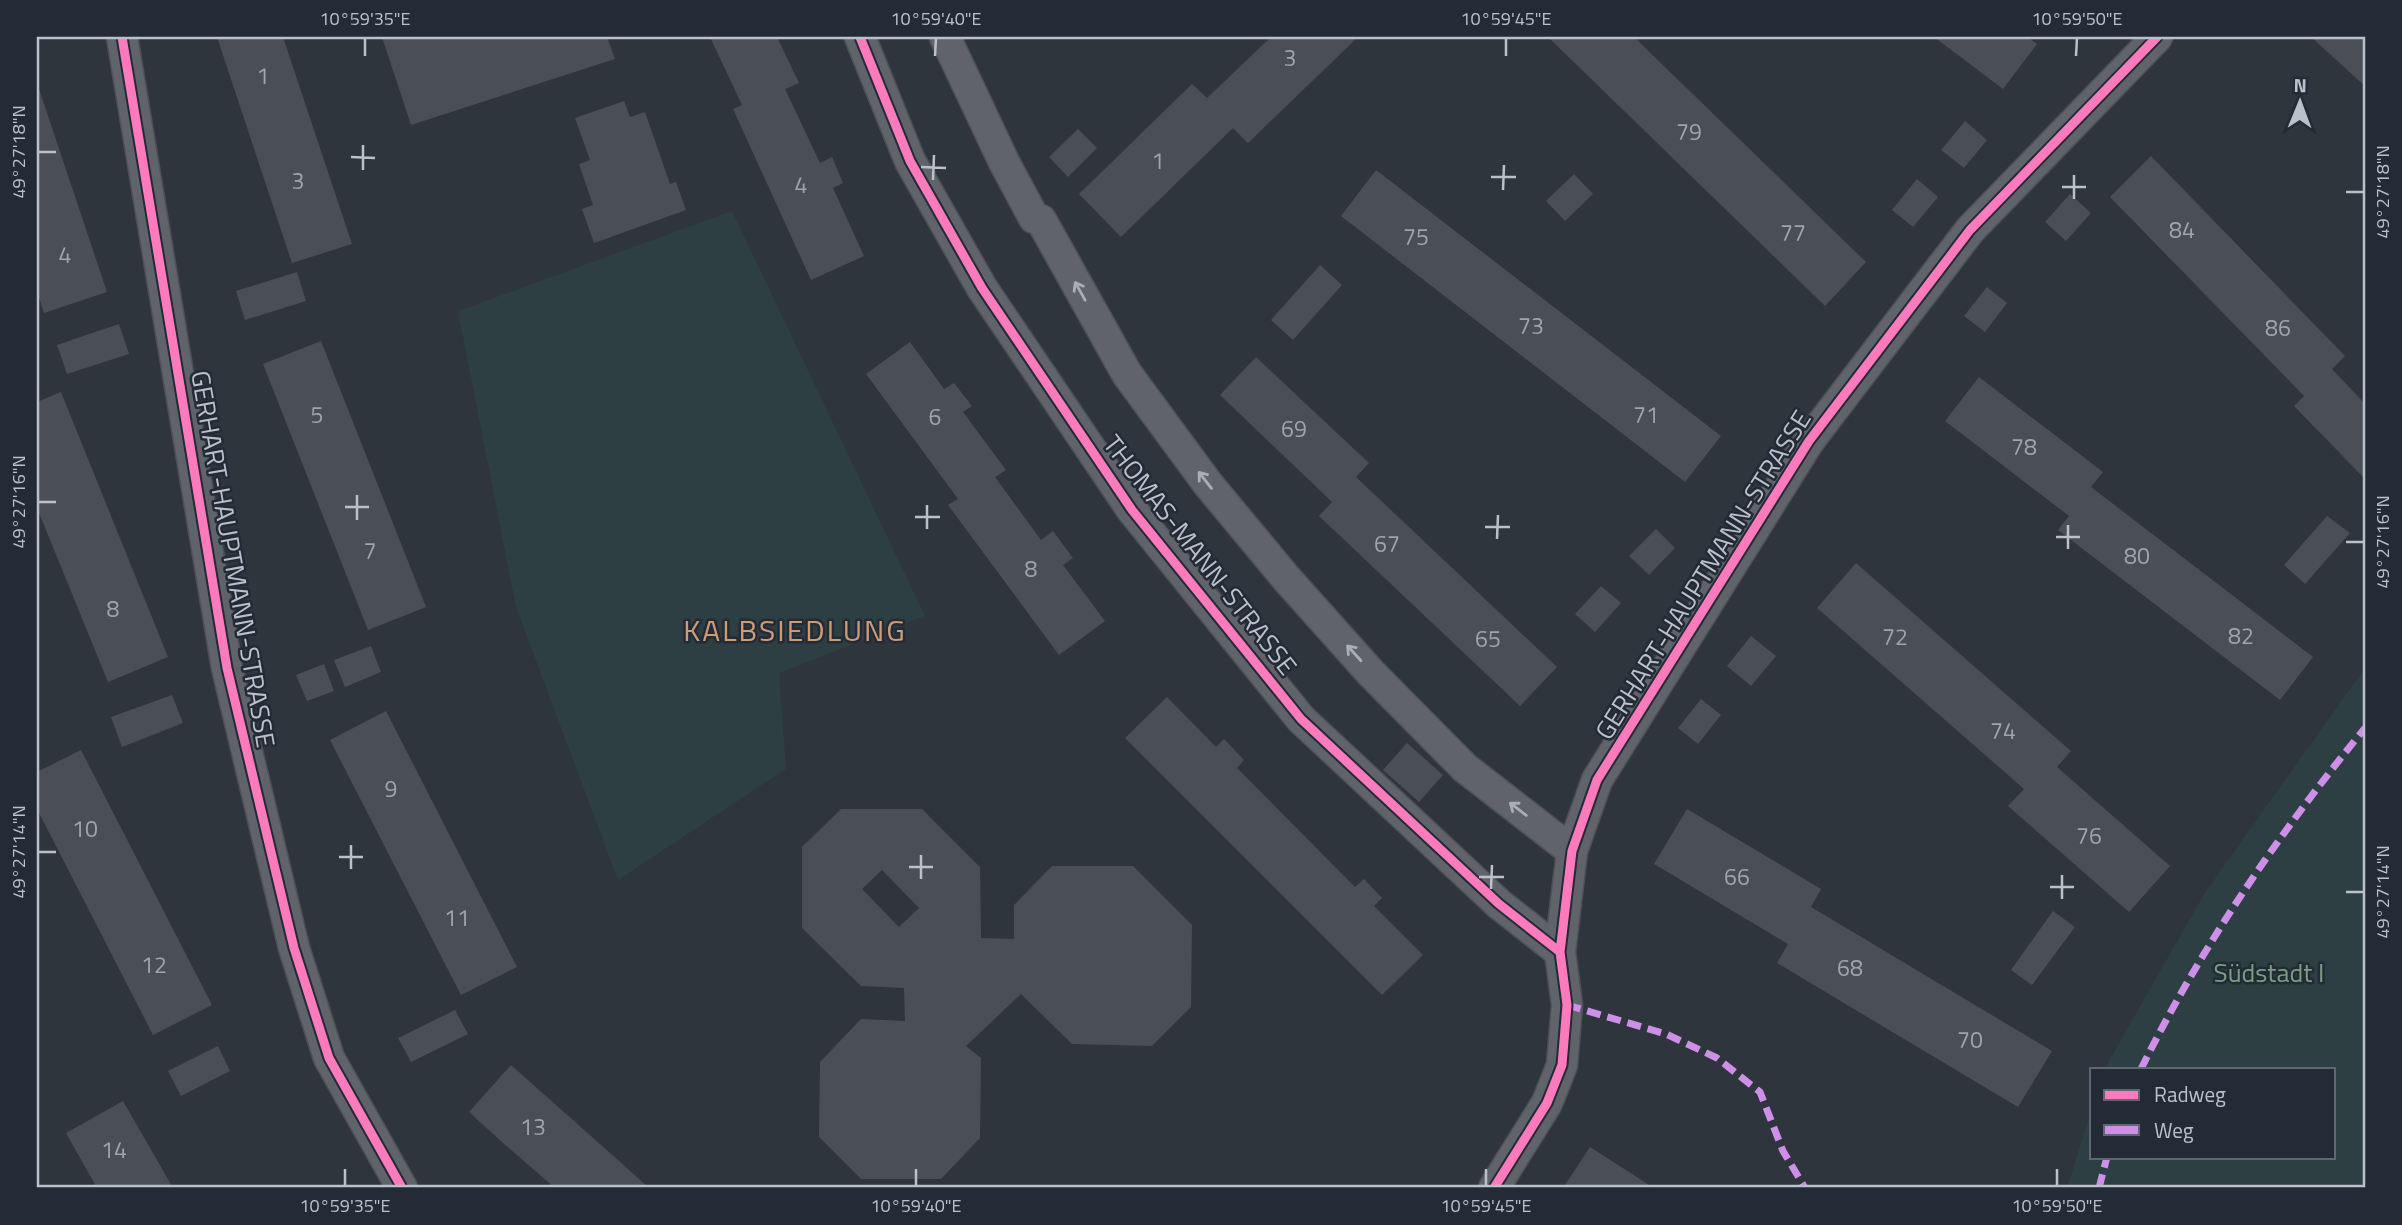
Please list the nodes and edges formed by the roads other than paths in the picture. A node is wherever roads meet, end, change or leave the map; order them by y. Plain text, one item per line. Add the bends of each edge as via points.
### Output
1 (122, 37) edge
2 (860, 37) edge
3 (945, 37) edge
4 (2157, 37) edge
5 (1572, 851) junction
6 (1560, 952) junction
7 (402, 1188) edge
8 (1494, 1188) edge

1 - 7 street, GERHART-HAUPTMANN-STRASSE via 227,668 294,947 329,1058
2 - 6 street, THOMAS-MANN-STRASSE via 910,161 982,289 1132,510 1301,719 1499,904
5 -> 3 street, THOMAS-MANN-STRASSE via 1465,768 1286,578 1208,484 1127,374 1041,220 1034,218
4 - 5 street, GERHART-HAUPTMANN-STRASSE via 1970,230 1809,441 1597,780
5 - 6 street, GERHART-HAUPTMANN-STRASSE
6 - 8 street, GERHART-HAUPTMANN-STRASSE via 1567,1005 1562,1065 1547,1103

